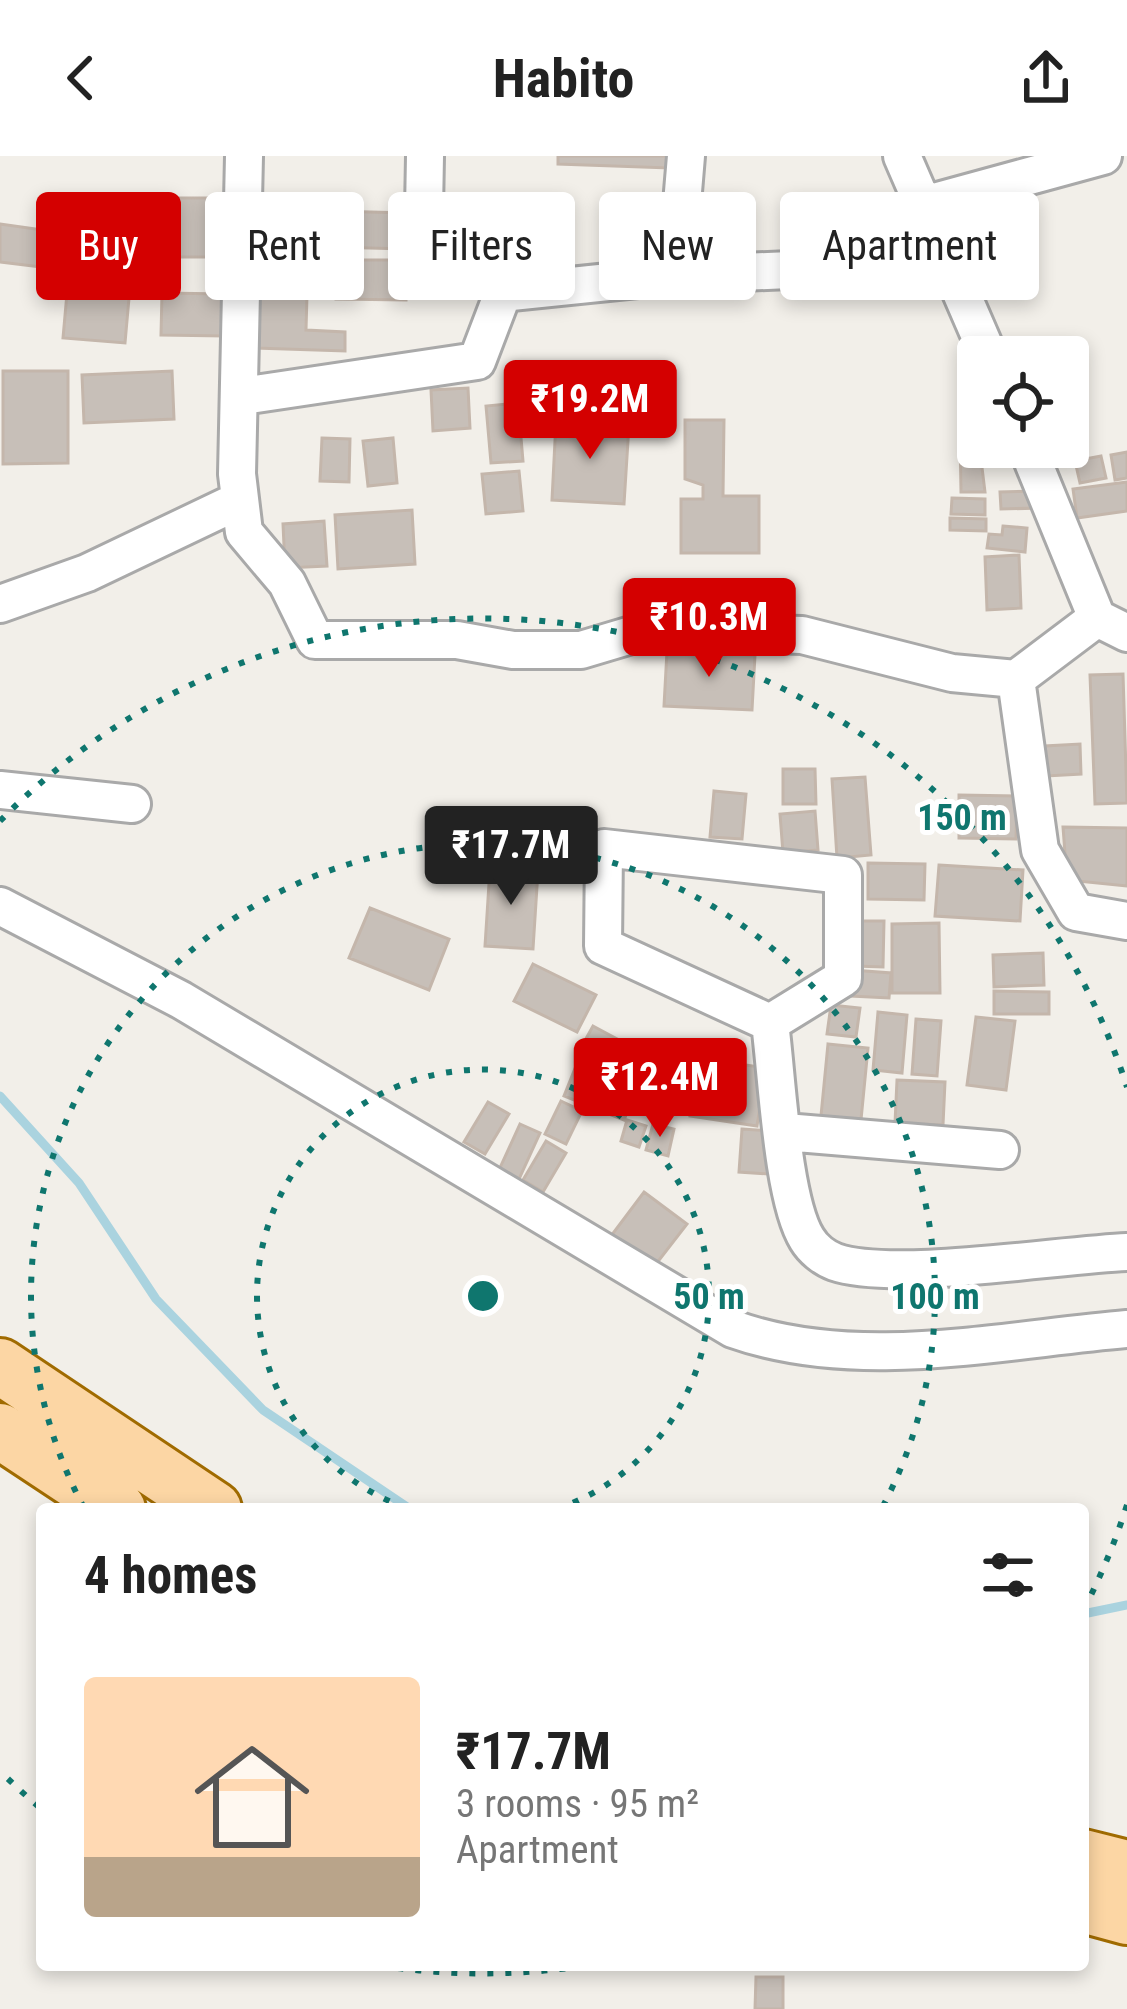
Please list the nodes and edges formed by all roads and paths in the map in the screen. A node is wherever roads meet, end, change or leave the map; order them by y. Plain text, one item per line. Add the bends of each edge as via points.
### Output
1 (244, 156) edge
2 (425, 156) edge
3 (686, 156) edge
4 (902, 156) edge
5 (1103, 156) edge
6 (425, 192) edge
7 (683, 192) edge
8 (918, 192) edge
9 (1006, 192) edge
10 (599, 282) edge
11 (964, 300) edge
12 (980, 336) edge
13 (242, 395) junction
14 (1037, 468) edge
15 (240, 500) junction
16 (0, 604) edge
17 (1112, 625) edge
18 (1016, 680) junction
19 (0, 790) edge
20 (132, 805) dead end
21 (0, 906) edge
22 (1127, 922) edge
23 (770, 1023) junction
24 (785, 1132) junction
25 (1000, 1150) dead end
26 (1127, 1252) edge
27 (1127, 1329) edge
28 (0, 1366) edge
29 (0, 1431) edge
30 (109, 1503) edge
31 (205, 1503) edge
32 (1089, 1858) edge
33 (1127, 1868) edge
34 (1089, 1906) edge
35 (1127, 1916) edge

1 - 13 street
2 - 6 street
3 - 7 street
4 - 8 street
5 - 9 street
10 - 13 street via 503,292 477,361
11 - 12 street
13 - 15 street
14 - 17 street
15 - 16 street
15 - 18 street via 244,532 287,583 315,640 581,650 648,631 802,635 952,674
17 - 18 street
18 - 22 street via 1040,850 1076,912
19 - 20 street
21 - 27 street via 181,1000 733,1329 782,1346 845,1353
23 - 23 street via 603,946 604,848 843,875 843,979
23 - 24 street
24 - 25 street
24 - 26 street via 806,1238 837,1263 901,1268
28 - 31 main road
29 - 30 main road
32 - 33 main road
34 - 35 main road

